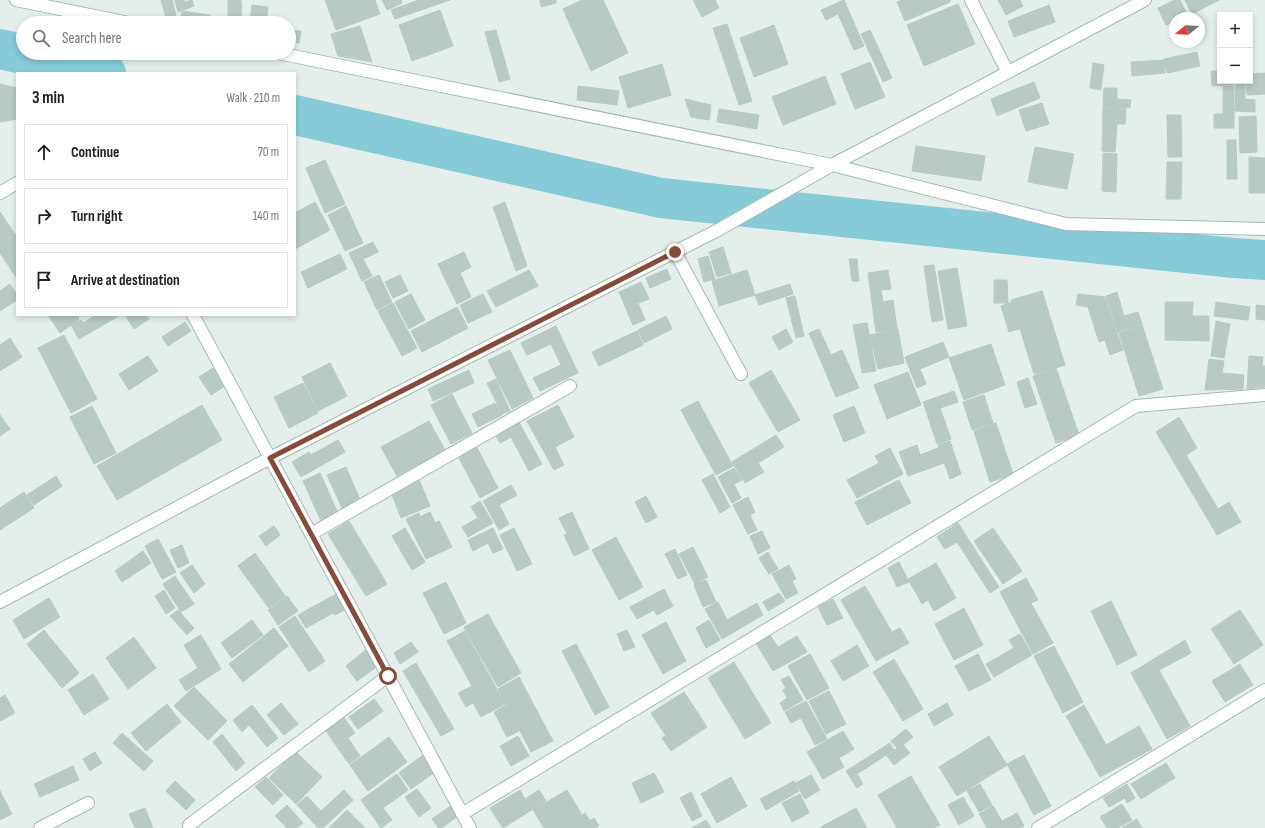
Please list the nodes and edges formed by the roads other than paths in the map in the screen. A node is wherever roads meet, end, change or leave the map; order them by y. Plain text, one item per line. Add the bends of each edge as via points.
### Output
1 (16, 0) edge
2 (971, 0) edge
3 (1145, 0) edge
4 (47, 3) edge
5 (100, 16) edge
6 (296, 57) edge
7 (1007, 71) junction
8 (832, 165) junction
9 (16, 184) edge
10 (0, 193) edge
11 (1265, 229) edge
12 (675, 252) junction
13 (193, 316) edge
14 (741, 374) dead end
15 (570, 386) dead end
16 (1265, 395) edge
17 (270, 458) junction
18 (312, 534) junction
19 (0, 602) edge
20 (388, 676) junction
21 (1265, 690) edge
22 (88, 803) dead end
23 (462, 814) junction
24 (189, 825) dead end
25 (40, 828) edge
26 (470, 828) edge
27 (1038, 828) edge

1 - 4 street
2 - 7 street
3 - 7 street
4 - 5 street
6 - 8 street
7 - 8 street
8 - 11 street via 1066,224
8 - 12 street
9 - 10 street
12 - 14 street
12 - 17 street
13 - 17 street
15 - 18 street
16 - 23 street via 1136,406
17 - 18 street
17 - 19 street
18 - 20 street
20 - 23 street
20 - 24 street
21 - 27 street
22 - 25 street
23 - 26 street

